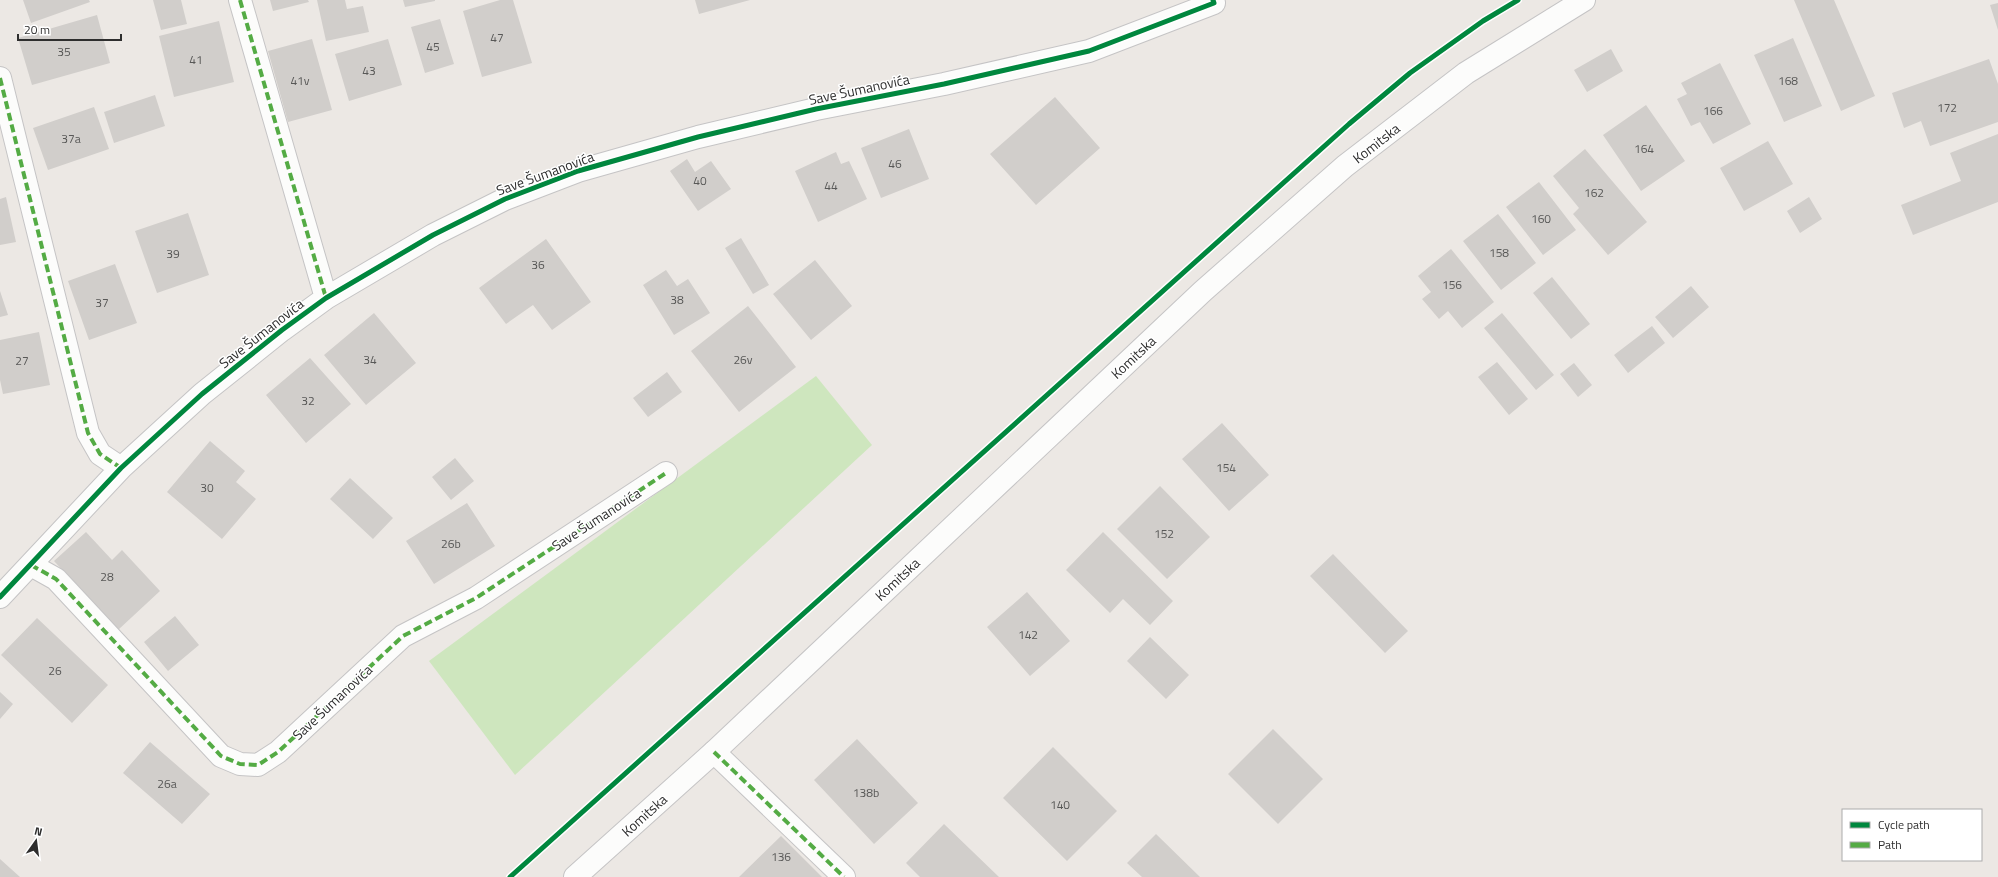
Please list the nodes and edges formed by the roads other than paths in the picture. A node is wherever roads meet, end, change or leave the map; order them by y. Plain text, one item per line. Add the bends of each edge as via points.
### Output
1 (240, 0) edge
2 (1213, 0) edge
3 (1584, 0) edge
4 (0, 78) edge
5 (326, 298) junction
6 (122, 468) junction
7 (666, 473) dead end
8 (30, 565) junction
9 (0, 597) edge
10 (714, 752) junction
11 (575, 877) edge
12 (844, 877) edge

1 - 5 street
2 - 5 street, Save Šumanovića via 1214,3 1090,51 944,84 816,109 706,135 578,171 505,198 433,235
3 - 10 street, Komitska via 1466,73 1345,166 1203,291
4 - 6 street via 88,433 100,454
5 - 6 street, Save Šumanovića via 202,394
6 - 8 street, Save Šumanovića
7 - 8 street, Save Šumanovića via 476,598 403,636 278,752 258,765 240,764 221,756 56,579
8 - 9 street, Save Šumanovića
10 - 11 street, Komitska
10 - 12 street

